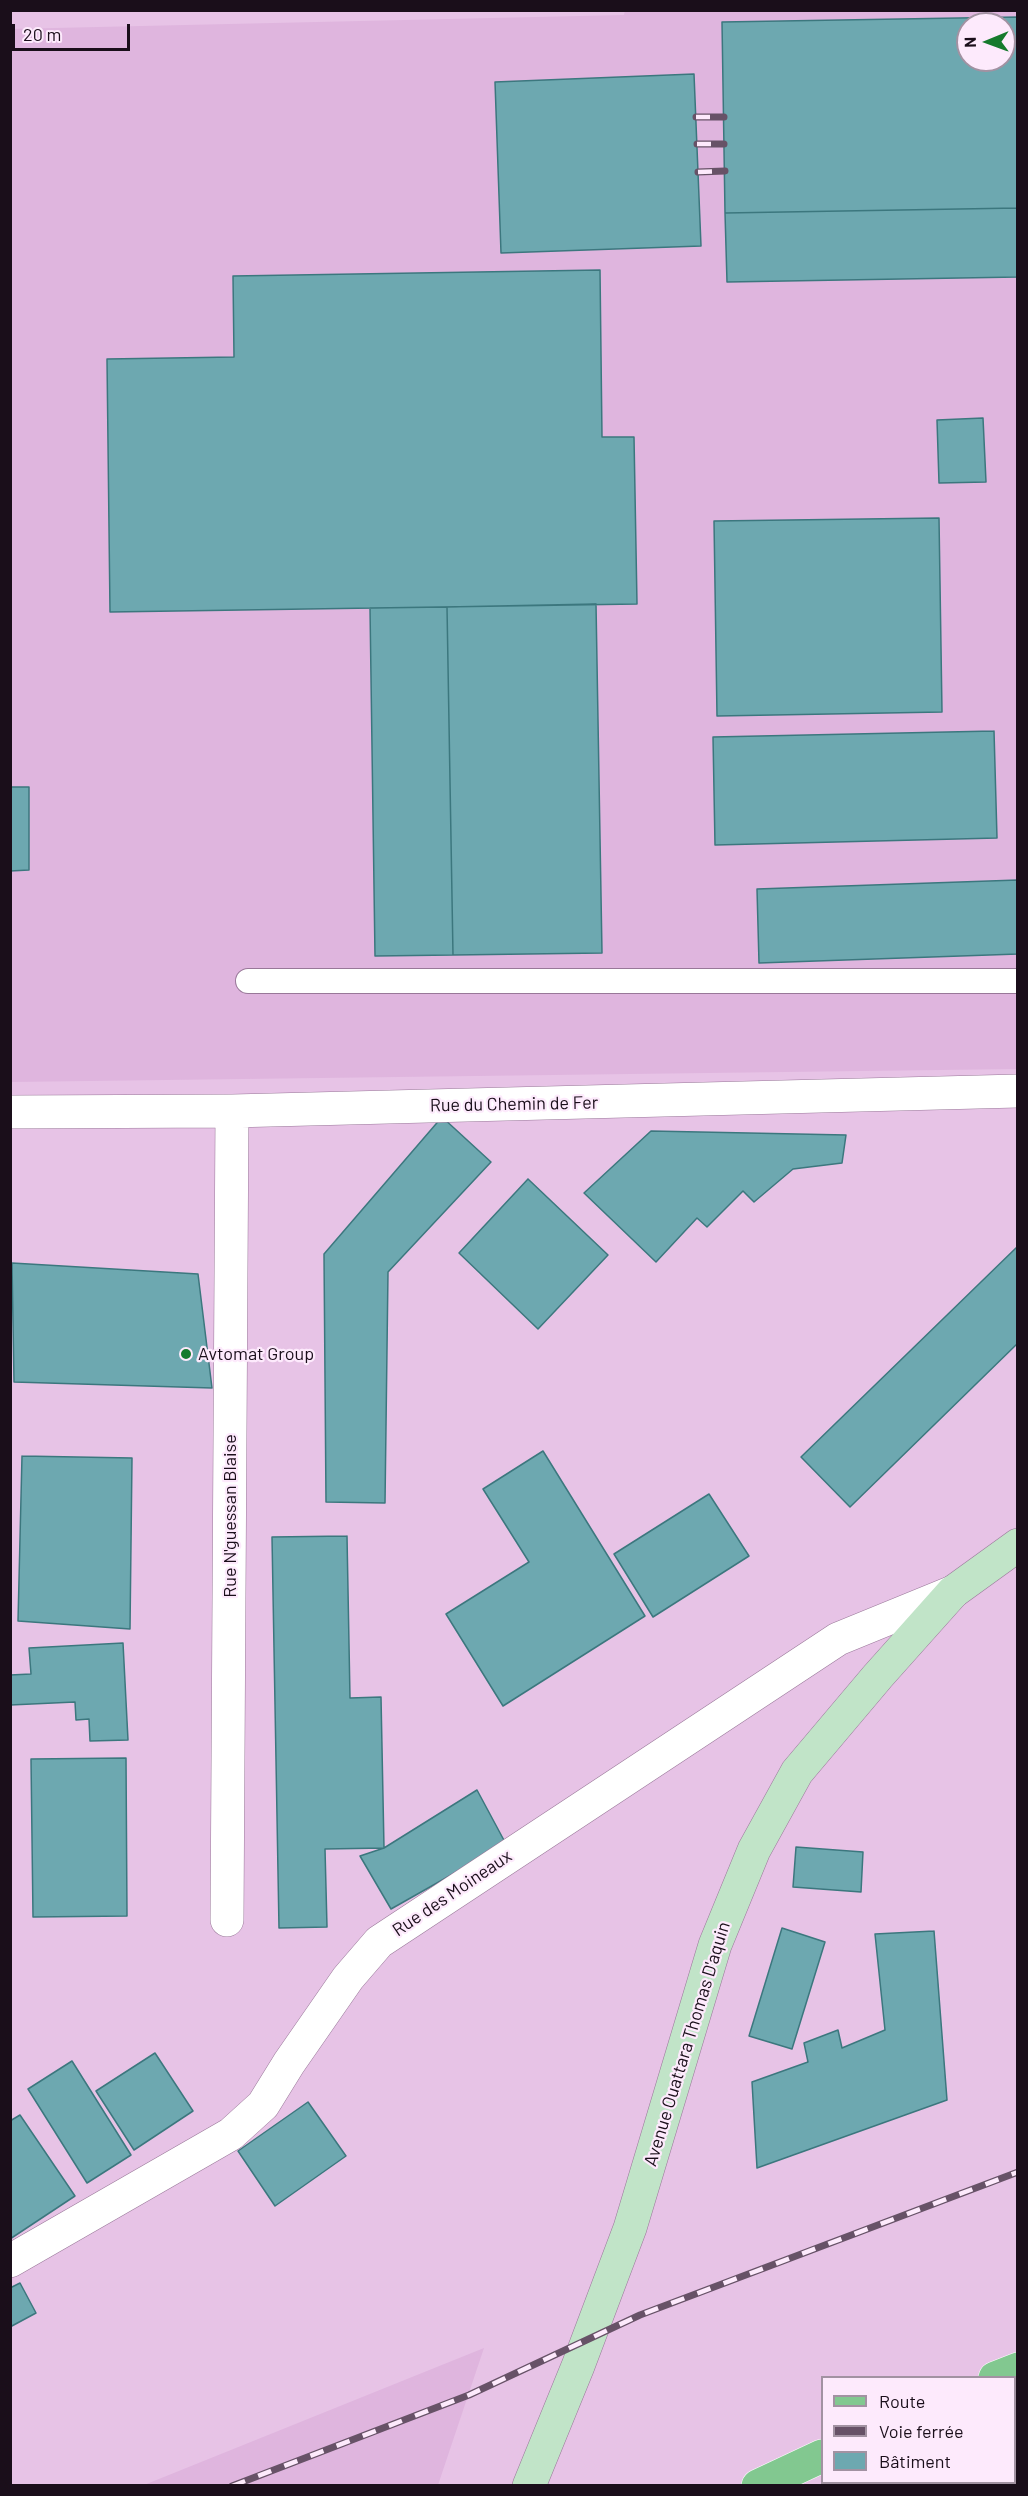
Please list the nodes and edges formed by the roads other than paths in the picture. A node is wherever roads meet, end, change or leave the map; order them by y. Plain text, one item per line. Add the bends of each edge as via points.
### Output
1 (248, 981) dead end
2 (1017, 981) edge
3 (1017, 1090) edge
4 (232, 1111) junction
5 (10, 1112) edge
6 (1017, 1545) edge
7 (953, 1592) junction
8 (227, 1920) dead end
9 (10, 2261) edge
10 (1017, 2369) edge
11 (1000, 2376) edge
12 (821, 2456) edge
13 (529, 2486) edge
14 (758, 2486) edge

1 - 2 lane
3 - 4 street, Rue du Chemin de Fer
4 - 5 street, Rue du Chemin de Fer
4 - 8 street, Rue N'guessan Blaise
6 - 7 main road, Avenue Ouattara Thomas D'aquin
7 - 9 street, Rue des Moineaux via 838,1639 379,1942 348,1978 263,2104 231,2134
7 - 13 main road, Avenue Ouattara Thomas D'aquin via 797,1772 754,1850 714,1945 630,2228
10 - 11 main road
12 - 14 main road

